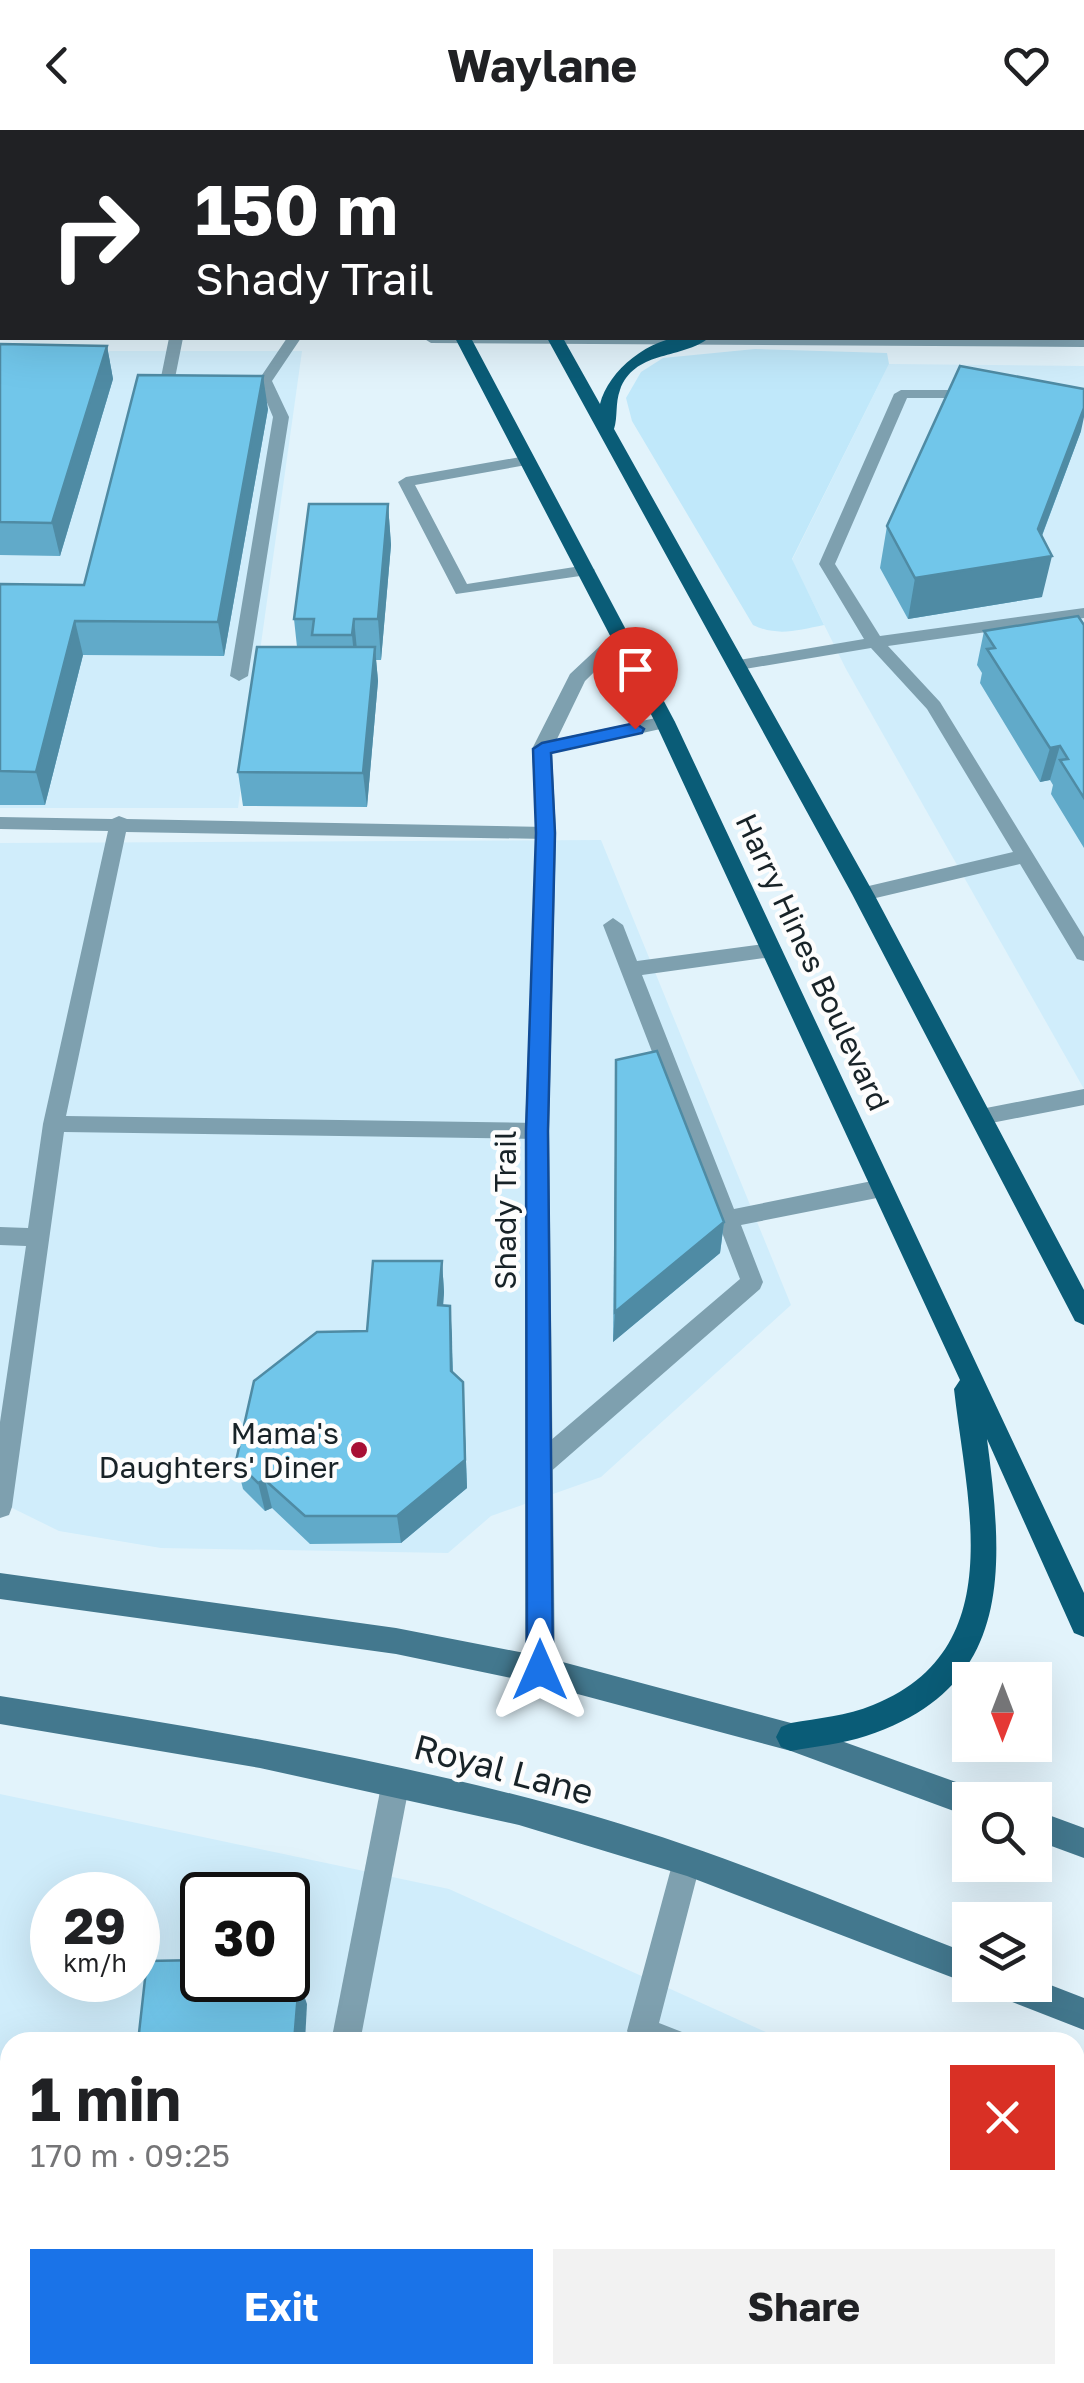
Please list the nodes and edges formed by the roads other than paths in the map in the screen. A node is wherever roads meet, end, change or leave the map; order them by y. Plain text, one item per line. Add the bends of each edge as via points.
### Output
1 (176, 340) edge
2 (293, 340) edge
3 (464, 340) edge
4 (557, 340) edge
5 (698, 340) edge
6 (775, 340) edge
7 (1083, 347) edge
8 (206, 382) edge
9 (245, 382) edge
10 (265, 382) junction
11 (992, 394) edge
12 (608, 430) junction
13 (526, 461) junction
14 (587, 570) junction
15 (1084, 613) edge
16 (622, 635) junction
17 (875, 642) junction
18 (739, 666) junction
19 (239, 676) dead end
20 (665, 722) junction
21 (542, 749) junction
22 (0, 822) edge
23 (119, 822) junction
24 (546, 833) junction
25 (1025, 856) junction
26 (863, 894) junction
27 (614, 925) dead end
28 (772, 950) junction
29 (1084, 954) edge
30 (630, 969) junction
31 (1084, 1097) edge
32 (980, 1117) junction
33 (54, 1124) junction
34 (537, 1131) junction
35 (882, 1188) junction
36 (727, 1219) junction
37 (0, 1236) edge
38 (38, 1237) junction
39 (1084, 1314) edge
40 (964, 1364) junction
41 (539, 1466) junction
42 (0, 1507) edge
43 (0, 1586) edge
44 (1084, 1624) edge
45 (540, 1670) junction
46 (0, 1710) edge
47 (791, 1737) junction
48 (396, 1782) junction
49 (952, 1795) edge
50 (1052, 1831) edge
51 (1084, 1843) edge
52 (687, 1861) junction
53 (952, 1963) edge
54 (1052, 2002) edge
55 (1084, 2014) edge
56 (347, 2032) edge
57 (642, 2032) edge

1 - 8 lane via 166,382
2 - 10 lane
3 - 13 main road, Harry Hines Boulevard
4 - 12 main road
5 - 12 main road via 653,349 624,370 606,404
6 - 7 street
9 - 10 lane
10 - 19 lane via 280,417
11 - 17 lane via 900,394 827,564
12 - 18 main road
13 - 14 main road, Harry Hines Boulevard
13 - 14 lane via 406,482 462,590
14 - 16 main road, Harry Hines Boulevard
15 - 17 lane
16 - 20 main road, Harry Hines Boulevard
16 - 21 street, Shady Trail via 578,678
17 - 18 lane
17 - 25 lane via 934,706
18 - 26 main road
20 - 21 street
20 - 28 main road, Harry Hines Boulevard
21 - 24 street, Shady Trail
22 - 23 lane
23 - 24 lane
23 - 33 lane
24 - 34 street, Shady Trail
25 - 26 lane
25 - 29 lane
26 - 32 main road
27 - 30 lane
28 - 30 lane
28 - 35 main road, Harry Hines Boulevard
30 - 36 lane
31 - 32 lane
32 - 39 main road
33 - 34 lane
33 - 38 lane
34 - 41 street, Shady Trail
35 - 36 lane
35 - 40 main road, Harry Hines Boulevard
36 - 41 lane via 752,1282
37 - 38 lane
38 - 42 lane
40 - 44 main road, Harry Hines Boulevard
40 - 47 main road via 983,1530 972,1636 920,1696 878,1719
41 - 45 street, Shady Trail
43 - 45 main road via 396,1640
45 - 47 main road
46 - 48 main road, Royal Lane
47 - 49 main road
48 - 52 main road, Royal Lane
48 - 56 lane
50 - 51 main road
52 - 53 main road, Royal Lane
52 - 57 lane
54 - 55 main road

